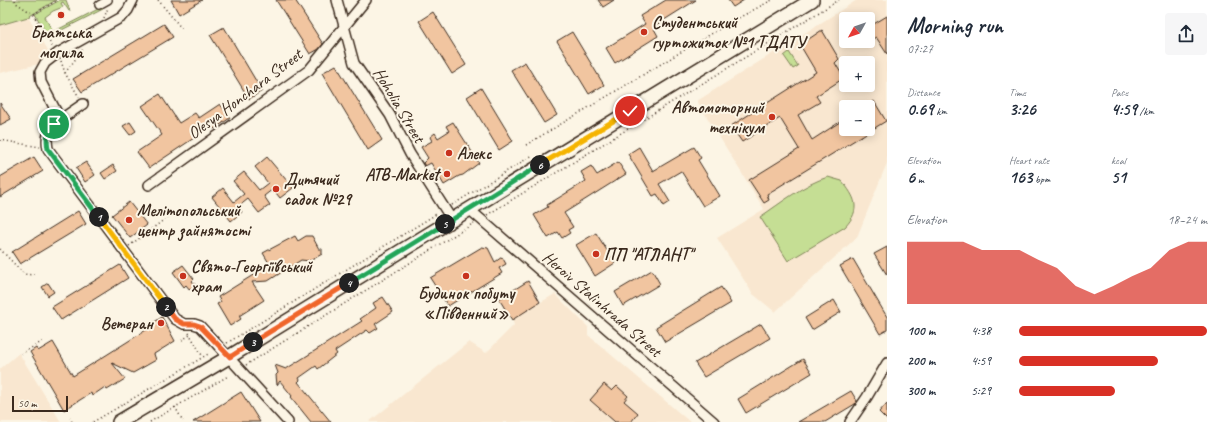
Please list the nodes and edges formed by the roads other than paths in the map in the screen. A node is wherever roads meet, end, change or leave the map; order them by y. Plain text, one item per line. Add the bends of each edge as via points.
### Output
1 (108, 0) edge
2 (337, 0) edge
3 (366, 0) edge
4 (812, 0) edge
5 (133, 1) edge
6 (99, 5) dead end
7 (344, 26) junction
8 (83, 104) dead end
9 (54, 124) junction
10 (149, 185) dead end
11 (469, 209) junction
12 (448, 214) junction
13 (230, 357) junction
14 (887, 363) edge
15 (119, 422) edge
16 (288, 422) edge
17 (714, 422) edge
18 (850, 422) edge

1 - 6 street
2 - 7 street, Hoholia Street
3 - 7 street, Olesya Honchara Street
4 - 11 main road
5 - 9 street via 122,17 45,63 40,72 56,111 57,118
7 - 10 street, Olesya Honchara Street via 309,70
7 - 12 street, Hoholia Street via 354,63 390,115 410,154
8 - 9 street
9 - 13 street via 48,131 48,149 175,319 184,324 200,326
11 - 12 main road
11 - 17 street, Heroiv Stalinhrada Street
12 - 13 main road
13 - 15 main road
13 - 16 street
14 - 18 street

